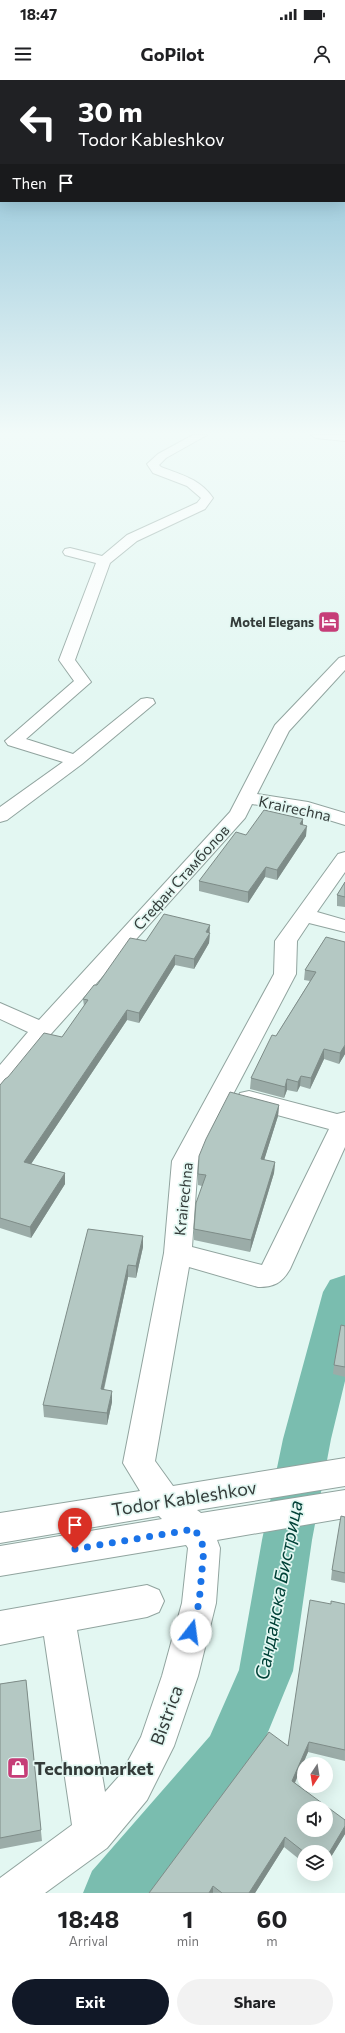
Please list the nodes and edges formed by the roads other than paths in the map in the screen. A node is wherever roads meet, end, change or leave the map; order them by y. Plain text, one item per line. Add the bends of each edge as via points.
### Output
1 (172, 520) edge
2 (70, 552) dead end
3 (104, 561) junction
4 (345, 661) edge
5 (147, 703) dead end
6 (14, 741) junction
7 (0, 751) edge
8 (76, 760) junction
9 (246, 798) junction
10 (0, 816) edge
11 (345, 819) edge
12 (345, 858) edge
13 (304, 915) junction
14 (345, 926) edge
15 (0, 1010) edge
16 (42, 1030) junction
17 (0, 1081) edge
18 (222, 1091) junction
19 (344, 1122) edge
20 (178, 1254) junction
21 (334, 1473) edge
22 (166, 1501) junction
23 (338, 1505) edge
24 (0, 1528) edge
25 (195, 1529) junction
26 (0, 1561) edge
27 (147, 1601) dead end
28 (58, 1618) junction
29 (0, 1628) edge
30 (93, 1834) junction
31 (12, 1893) edge

1 - 3 street via 132,538
2 - 3 street
3 - 6 street via 67,660 83,682
4 - 9 street, Стефан Стамболов via 281,729
5 - 8 street
6 - 7 street
6 - 8 street
8 - 10 street
9 - 11 street, Krairechna via 308,808
9 - 16 street, Стефан Стамболов via 238,814
12 - 13 street, Krairechna
13 - 14 street
13 - 18 street, Krairechna via 286,940 285,974
15 - 16 street
16 - 17 street, Стефан Стамболов
18 - 19 street
18 - 20 street, Krairechna via 185,1161
19 - 20 street via 276,1269 269,1276 258,1276
20 - 22 street, Krairechna via 139,1463
21 - 22 street, Todor Kableshkov
22 - 24 street, Todor Kableshkov
22 - 25 street, Krairechna
23 - 25 street, Todor Kableshkov
25 - 26 street, Todor Kableshkov
25 - 30 street, Bistrica via 204,1548 199,1603 156,1746 134,1787
27 - 28 street
28 - 29 street
28 - 30 street
30 - 31 street, Bistrica

